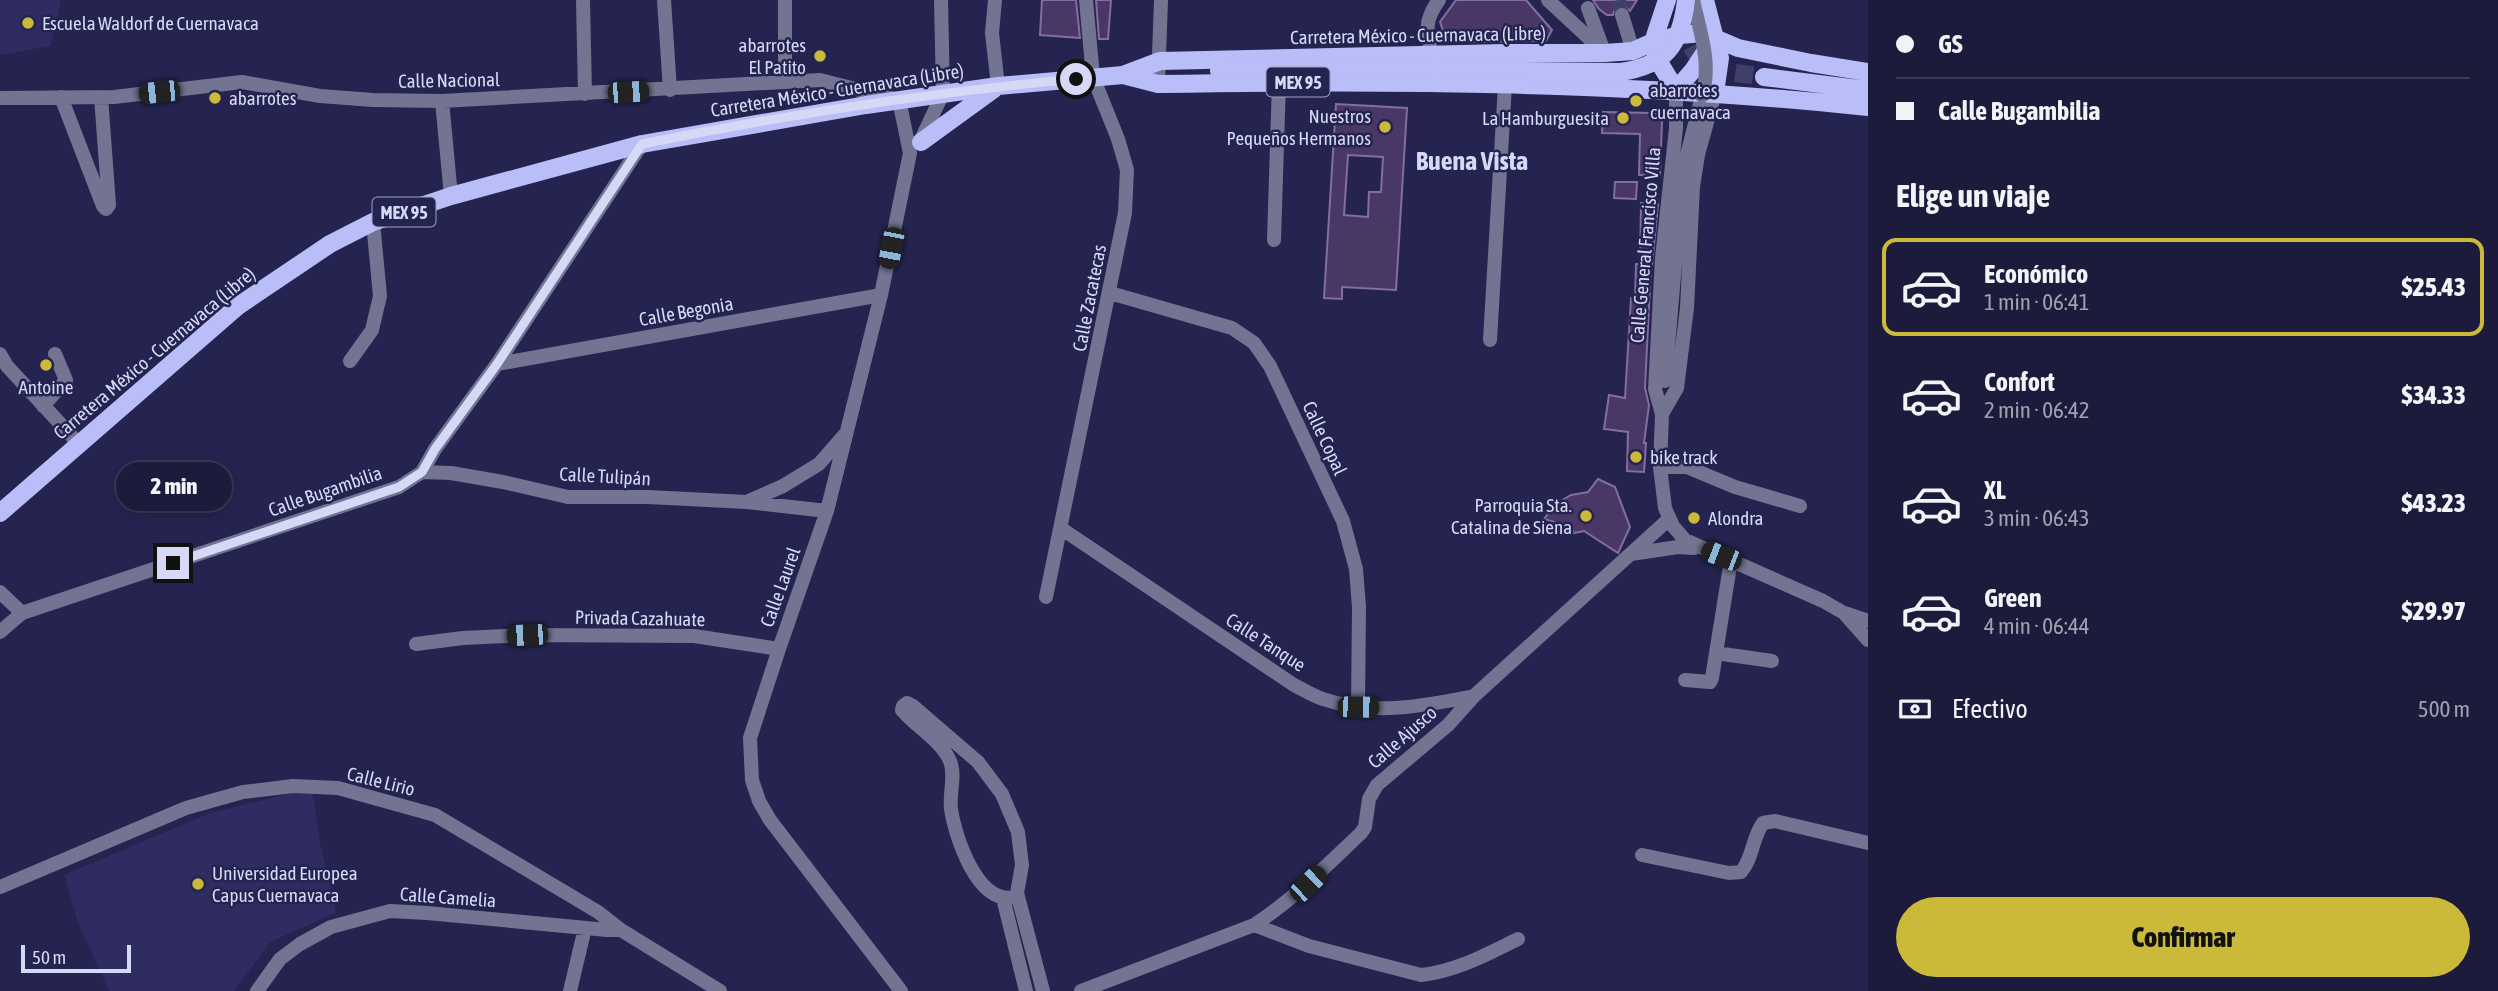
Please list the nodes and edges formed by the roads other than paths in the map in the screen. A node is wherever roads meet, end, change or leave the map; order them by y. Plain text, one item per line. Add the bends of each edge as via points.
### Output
1 (583, 0) edge
2 (664, 0) edge
3 (786, 0) edge
4 (941, 0) edge
5 (995, 0) edge
6 (1086, 0) edge
7 (1161, 0) edge
8 (1439, 0) edge
9 (1548, 0) edge
10 (1686, 0) edge
11 (1693, 0) edge
12 (1699, 0) edge
13 (1705, 0) edge
14 (1665, 7) edge
15 (1588, 8) dead end
16 (1622, 15) tunnel mouth
17 (1714, 37) junction
18 (1653, 42) junction
19 (1738, 48) junction
20 (1633, 51) junction
21 (1605, 53) junction
22 (1432, 56) junction
23 (1720, 58) junction
24 (1868, 72) edge
25 (1159, 73) junction
26 (1093, 77) junction
27 (1764, 77) tunnel mouth
28 (785, 82) junction
29 (1279, 82) junction
30 (1438, 83) junction
31 (1505, 85) junction
32 (998, 86) junction
33 (1586, 88) junction
34 (670, 90) junction
35 (1676, 90) junction
36 (1868, 90) edge
37 (943, 93) junction
38 (1715, 93) junction
39 (585, 94) junction
40 (61, 97) junction
41 (101, 97) junction
42 (0, 98) edge
43 (899, 100) junction
44 (442, 101) junction
45 (1868, 107) edge
46 (642, 144) junction
47 (915, 148) junction
48 (451, 196) junction
49 (373, 222) junction
50 (1274, 240) dead end
51 (1110, 293) junction
52 (881, 295) junction
53 (1490, 340) dead end
54 (0, 354) edge
55 (55, 354) dead end
56 (350, 361) dead end
57 (497, 364) junction
58 (44, 406) junction
59 (1662, 414) junction
60 (849, 429) junction
61 (78, 443) junction
62 (1660, 467) junction
63 (422, 472) junction
64 (747, 502) junction
65 (1800, 506) dead end
66 (827, 511) junction
67 (0, 513) edge
68 (1669, 519) junction
69 (1062, 529) junction
70 (1700, 548) junction
71 (1630, 554) junction
72 (1731, 560) junction
73 (0, 592) edge
74 (1046, 597) dead end
75 (22, 613) junction
76 (1844, 613) junction
77 (1868, 621) edge
78 (0, 632) edge
79 (1868, 640) edge
80 (416, 644) dead end
81 (779, 649) junction
82 (1716, 653) junction
83 (1772, 660) dead end
84 (1685, 680) dead end
85 (1474, 696) junction
86 (1358, 707) junction
87 (978, 762) junction
88 (953, 773) junction
89 (1868, 843) edge
90 (1642, 855) dead end
91 (0, 887) edge
92 (1017, 893) junction
93 (1003, 898) junction
94 (1254, 925) junction
95 (585, 928) junction
96 (621, 930) junction
97 (1518, 939) dead end
98 (257, 991) edge
99 (570, 991) edge
100 (720, 991) edge
101 (901, 991) edge
102 (1026, 991) edge
103 (1043, 991) edge
104 (1081, 991) edge

1 - 39 street
2 - 34 street
3 - 28 street
4 - 37 street
5 - 32 street via 992,33
6 - 26 street, Calle Zacatecas
7 - 25 street
8 - 22 street via 1427,22
9 - 21 street
10 - 25 main road, bridge via 1683,24 1669,51 1638,70
11 - 59 street, bridge via 1706,72 1683,171
12 - 14 main road via 1677,19
13 - 17 main road
14 - 18 main road
15 - 21 street
16 - 20 street
17 - 18 main road, Carretera México - Cuernavaca (Libre) / MEX 95 via 1692,33
17 - 19 main road, MEX 95
17 - 23 main road
17 - 35 main road
18 - 20 main road, Carretera México - Cuernavaca (Libre) / MEX 95
18 - 35 main road via 1657,59
19 - 23 main road
19 - 24 main road, MEX 95
20 - 21 main road, Carretera México - Cuernavaca (Libre) / MEX 95
21 - 22 main road, Carretera México - Cuernavaca (Libre) / MEX 95
21 - 33 main road via 1603,75
22 - 25 main road, Carretera México - Cuernavaca (Libre) / MEX 95
22 - 30 street
23 - 35 main road
23 - 38 main road
25 - 26 main road, Carretera México - Cuernavaca (Libre) / MEX 95
25 - 29 main road, Carretera México - Cuernavaca (Libre) / MEX 95
26 - 32 main road, Carretera México - Cuernavaca (Libre) / MEX 95
26 - 51 street, Calle Zacatecas via 1127,170 1125,213
27 - 36 main road
28 - 34 street, Calle Nacional
28 - 43 street, Calle Nacional via 820,80
29 - 30 main road, Carretera México - Cuernavaca (Libre) / MEX 95
29 - 50 street
30 - 31 main road, Carretera México - Cuernavaca (Libre) / MEX 95
31 - 33 main road, Carretera México - Cuernavaca (Libre) / MEX 95
31 - 53 street
32 - 37 main road, Carretera México - Cuernavaca (Libre) / MEX 95
32 - 47 main road
33 - 35 main road, Carretera México - Cuernavaca (Libre) / MEX 95
34 - 39 street, Calle Nacional
35 - 38 main road, MEX 95
35 - 59 street, Calle General Francisco Villa via 1655,389
37 - 43 main road, Carretera México - Cuernavaca (Libre) / MEX 95
37 - 47 street, Calle Laurel
38 - 45 main road, MEX 95
38 - 59 street, Calle General Francisco Villa via 1693,187 1687,308 1677,388
39 - 44 street, Calle Nacional
40 - 41 street, Calle Nacional
40 - 41 street via 106,209
40 - 42 street, Calle Nacional
41 - 44 street, Calle Nacional via 242,82 320,96
43 - 46 main road, Carretera México - Cuernavaca (Libre) / MEX 95
43 - 47 street, Calle Laurel
44 - 48 street
46 - 48 main road, Carretera México - Cuernavaca (Libre) / MEX 95
46 - 57 street, Calle Bugambilia
47 - 52 street, Calle Laurel
48 - 49 main road, Carretera México - Cuernavaca (Libre) / MEX 95
49 - 56 street via 380,296 372,330
49 - 61 main road, Carretera México - Cuernavaca (Libre) / MEX 95 via 330,244 238,306
51 - 69 street, Calle Zacatecas
51 - 86 street, Calle Copal via 1232,328 1254,343 1270,366 1343,521 1356,569
52 - 57 street, Calle Begonia
52 - 60 street, Calle Laurel
54 - 58 street
55 - 58 street via 66,380
57 - 63 street, Calle Bugambilia
58 - 61 street
59 - 62 street, Calle General Francisco Villa
60 - 64 street, Calle Tulipán via 818,464
60 - 66 street, Calle Laurel
61 - 67 main road, Carretera México - Cuernavaca (Libre) / MEX 95
62 - 65 street via 1687,467
62 - 68 street, Calle General Francisco Villa
63 - 64 street, Calle Tulipán via 451,473 568,497
63 - 75 street, Calle Bugambilia via 399,487
64 - 66 street, Calle Tulipán
66 - 81 street, Calle Laurel
68 - 70 street via 1685,540
68 - 71 street, Calle Ajusco
69 - 74 street, Calle Zacatecas
69 - 86 street, Calle Tanque via 1294,685 1322,699
70 - 71 street
70 - 72 street
71 - 85 street, Calle Ajusco
72 - 76 street
72 - 82 street
73 - 75 street
75 - 78 street
76 - 77 street
76 - 79 street
80 - 81 street, Privada Cazahuate via 527,635 694,636
81 - 101 street, Calle Laurel via 750,738 752,780 759,801
82 - 83 street
82 - 84 street via 1710,682
85 - 86 street, Calle Tanque via 1409,707
85 - 94 street, Calle Ajusco via 1448,725 1377,785 1361,833 1308,884
87 - 88 street via 958,764
87 - 88 street via 907,703 902,710 943,749
87 - 92 street via 1002,794 1018,832 1022,865
88 - 93 street via 951,808 964,855 981,882
89 - 90 street via 1775,821 1763,823 1758,830 1741,872
91 - 96 street, Calle Lirio via 186,808 243,792 293,786 338,788 435,815
92 - 93 street
92 - 103 street
93 - 102 street
94 - 97 street via 1309,946 1421,975 1466,964
94 - 104 street, Calle Ajusco
95 - 96 street, Calle Camelia
95 - 98 street, Calle Camelia via 390,911 331,927 300,944 281,959
95 - 99 street
96 - 100 street, Calle Lirio

